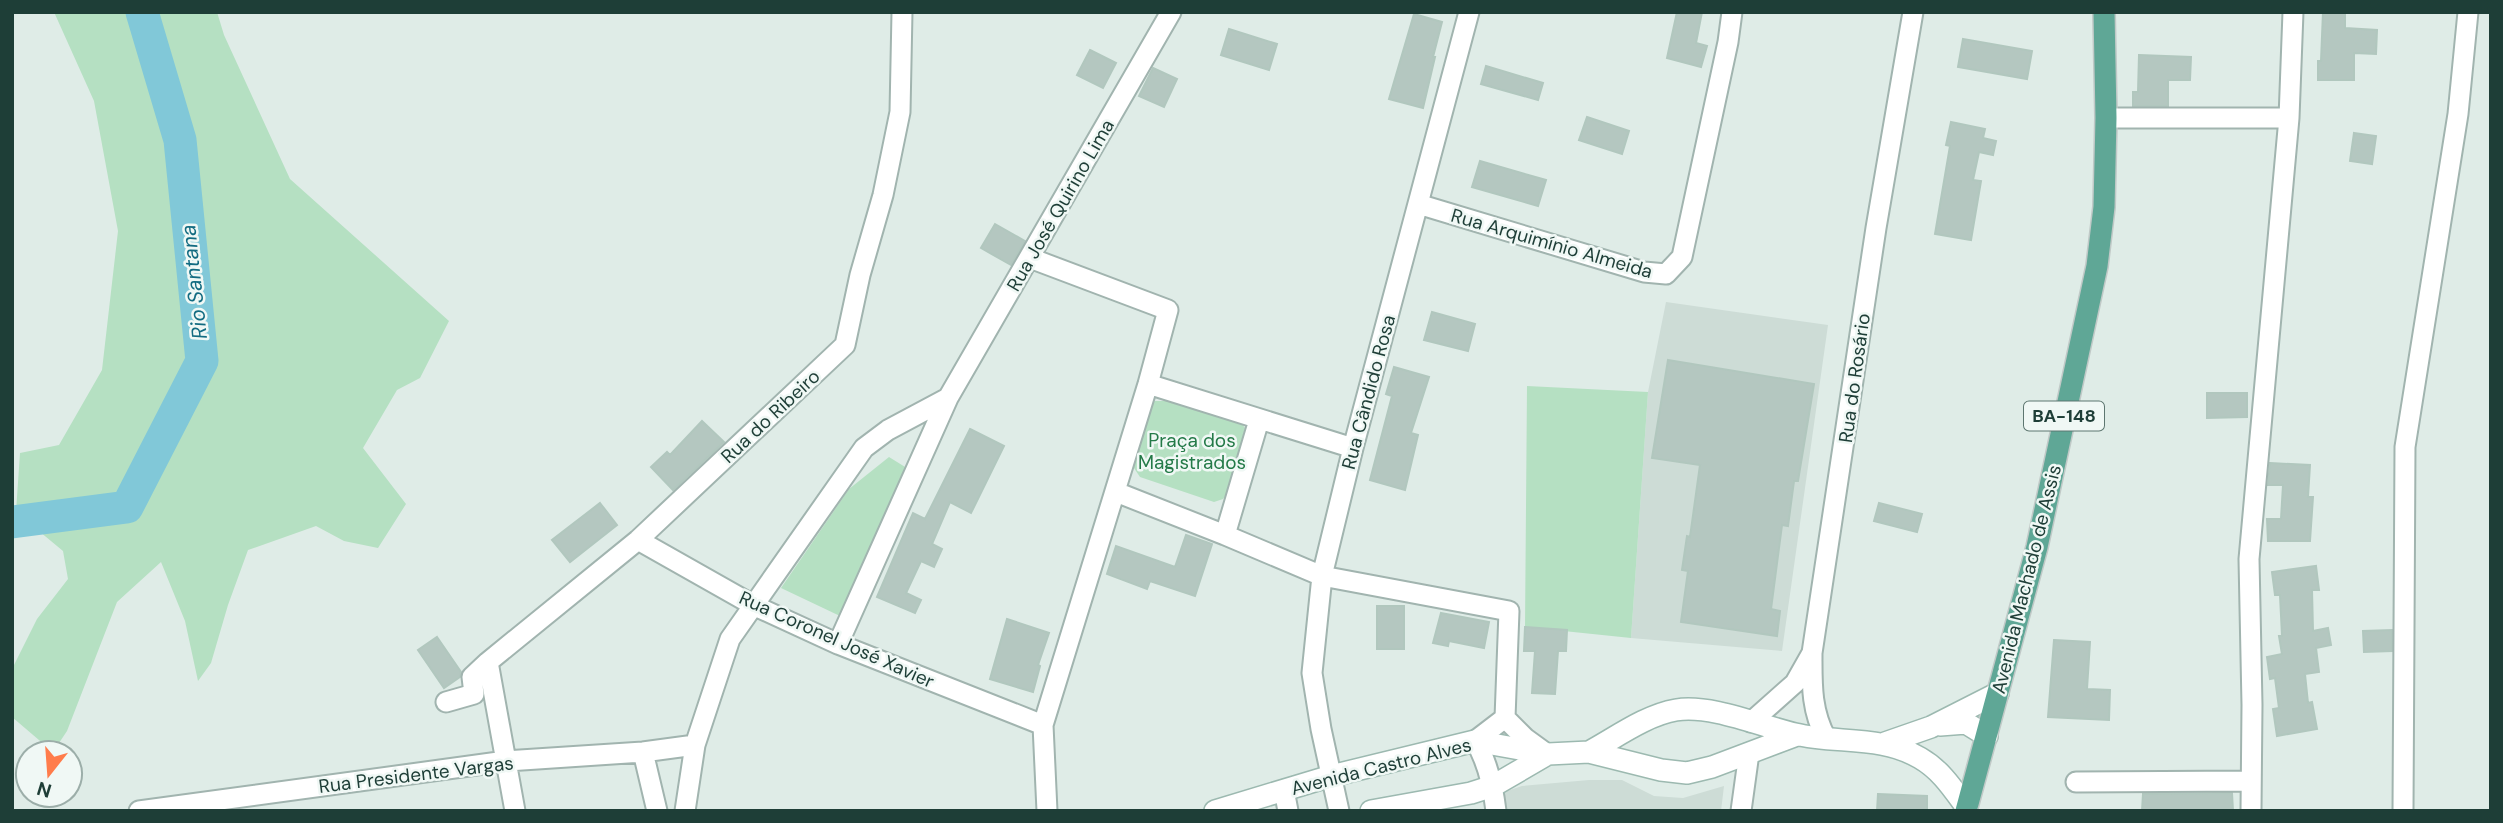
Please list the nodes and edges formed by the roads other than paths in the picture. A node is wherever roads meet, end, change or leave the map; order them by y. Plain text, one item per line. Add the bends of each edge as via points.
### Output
1 (902, 12) edge
2 (1171, 12) edge
3 (1469, 12) edge
4 (1732, 12) edge
5 (1913, 12) edge
6 (2104, 12) edge
7 (2293, 12) edge
8 (2468, 12) edge
9 (2106, 118) junction
10 (2290, 118) junction
11 (1418, 204) junction
12 (1030, 258) junction
13 (1148, 384) junction
14 (948, 398) junction
15 (1259, 420) junction
16 (888, 430) junction
17 (1353, 448) junction
18 (923, 451) junction
19 (1116, 492) junction
20 (1225, 535) junction
21 (638, 540) junction
22 (1322, 576) junction
23 (753, 605) junction
24 (838, 644) junction
25 (1812, 653) junction
26 (488, 662) junction
27 (1998, 693) junction
28 (446, 702) dead end
29 (1726, 716) junction
30 (1505, 718) junction
31 (1648, 720) junction
32 (1752, 722) junction
33 (1043, 725) junction
34 (1931, 727) junction
35 (1797, 735) junction
36 (1987, 736) junction
37 (1826, 738) junction
38 (1475, 741) junction
39 (1885, 743) junction
40 (695, 745) junction
41 (643, 752) junction
42 (1589, 752) junction
43 (1548, 754) junction
44 (1739, 757) junction
45 (506, 761) junction
46 (1647, 766) junction
47 (1942, 774) junction
48 (1331, 776) junction
49 (1976, 776) junction
50 (2250, 781) junction
51 (2076, 782) dead end
52 (1493, 786) junction
53 (1286, 800) edge
54 (1967, 809) edge
55 (139, 811) edge
56 (515, 811) edge
57 (657, 811) edge
58 (685, 811) edge
59 (1047, 811) edge
60 (1215, 811) edge
61 (1339, 811) edge
62 (1371, 811) edge
63 (1496, 811) edge
64 (1741, 811) edge
65 (2251, 811) edge
66 (2403, 811) edge

1 - 21 street, Rua do Ribeiro via 900,112 845,345
2 - 12 street, Rua José Quirino Lima
3 - 11 street, Rua Cândido Rosa
4 - 11 street, Rua Arquimínio Almeida via 1682,257 1666,274 1644,272
5 - 25 street, Rua do Rosário
6 - 9 main road, Avenida Machado de Assis / BA-148
7 - 10 street
8 - 66 street via 2458,114 2405,447
9 - 10 street
9 - 27 main road, Avenida Machado de Assis / BA-148 via 2097,266 2037,547
10 - 50 street via 2249,559
11 - 17 street, Rua Cândido Rosa
12 - 13 street via 1168,310
12 - 14 street, Rua José Quirino Lima
13 - 15 street
13 - 19 street
14 - 16 street
14 - 18 street, Rua José Quirino Lima
15 - 17 street
15 - 20 street
16 - 18 street via 910,438
16 - 23 street via 864,448
17 - 22 street, Rua Cândido Rosa
18 - 24 street, Rua José Quirino Lima
19 - 20 street
19 - 33 street
20 - 22 street
21 - 23 street, Rua Coronel José Xavier
21 - 26 street, Rua do Ribeiro
22 - 30 street via 1509,611
22 - 48 street, Rua Cândido Rosa via 1312,673
23 - 24 street, Rua Coronel José Xavier
23 - 40 street via 730,639
24 - 33 street, Rua Coronel José Xavier
25 - 32 street, Rua do Rosário via 1795,683
25 - 37 street via 1812,700
26 - 28 street, Rua do Ribeiro via 472,677 474,694
26 - 45 street
27 - 34 street
27 - 36 main road, Avenida Machado de Assis / BA-148
29 - 31 street, Avenida Castro Alves via 1700,709 1674,710
29 - 32 street, Avenida Castro Alves
29 - 44 street via 1735,731
30 - 38 street
30 - 43 street
31 - 42 street, Avenida Castro Alves
31 - 46 street via 1637,747
32 - 35 street, Avenida Castro Alves
33 - 59 street
34 - 36 street via 1966,723
34 - 39 street
35 - 37 street, Avenida Castro Alves
35 - 44 street, Avenida Castro Alves
36 - 49 main road, Avenida Machado de Assis / BA-148
37 - 39 street, Avenida Castro Alves
38 - 43 street, Avenida Castro Alves
38 - 48 street, Avenida Castro Alves
38 - 52 street
39 - 47 street via 1920,757
40 - 41 street, Rua Presidente Vargas
40 - 58 street
41 - 45 street, Rua Presidente Vargas
41 - 57 street
42 - 43 street, Avenida Castro Alves
42 - 46 street, Avenida Castro Alves
43 - 52 street, Avenida Castro Alves
44 - 46 street, Avenida Castro Alves via 1687,773
44 - 64 street
45 - 55 street, Rua Presidente Vargas
45 - 56 street
47 - 49 street
47 - 54 street
48 - 53 street, Avenida Castro Alves
48 - 61 street, Rua Cândido Rosa
49 - 54 main road, Avenida Machado de Assis / BA-148
50 - 51 street
50 - 65 street
52 - 62 street, Avenida Castro Alves
52 - 63 street
53 - 60 street, Avenida Castro Alves

